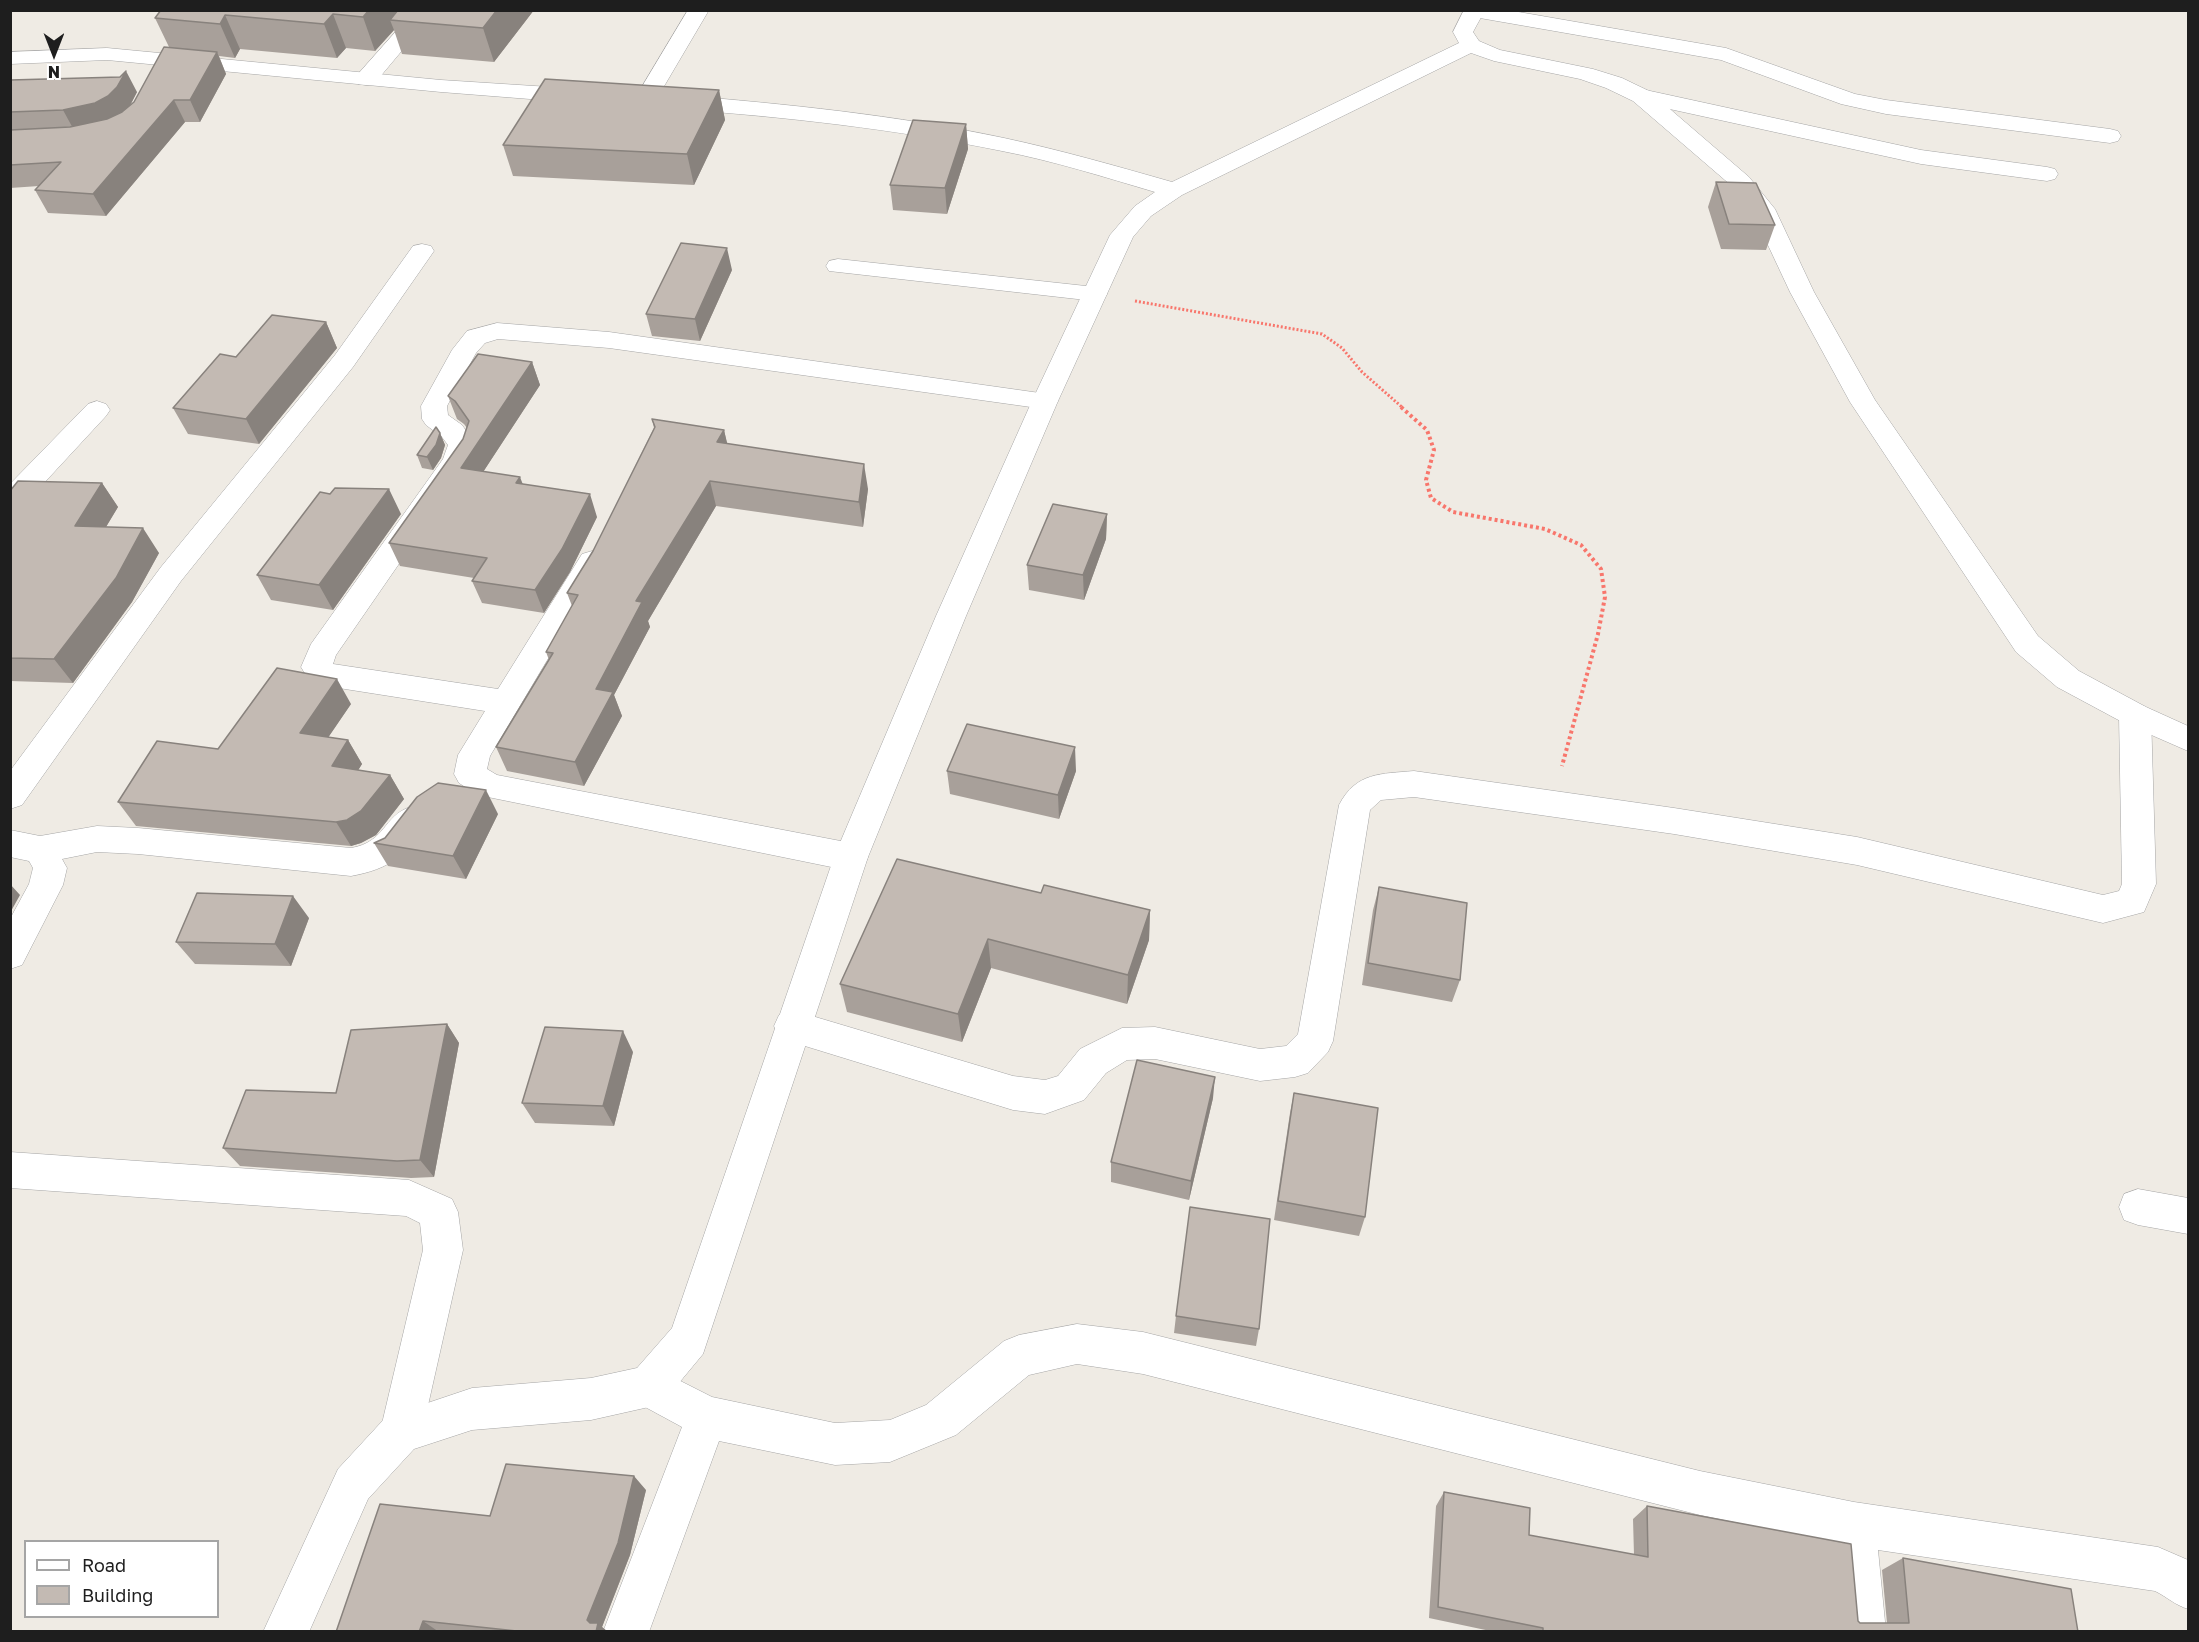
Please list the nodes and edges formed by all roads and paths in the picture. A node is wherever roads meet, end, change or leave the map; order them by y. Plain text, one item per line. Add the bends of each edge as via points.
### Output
1 (426, 10) edge
2 (699, 10) edge
3 (1474, 11) edge
4 (1471, 45) junction
5 (10, 58) edge
6 (366, 79) junction
7 (1641, 96) junction
8 (600, 97) edge
9 (622, 99) edge
10 (645, 100) junction
11 (2110, 136) dead end
12 (2047, 174) dead end
13 (1174, 190) junction
14 (423, 251) dead end
15 (838, 266) dead end
16 (1095, 294) junction
17 (1045, 401) junction
18 (97, 410) dead end
19 (10, 502) edge
20 (605, 534) edge
21 (505, 702) junction
22 (2135, 715) junction
23 (2188, 739) edge
24 (470, 774) junction
25 (10, 796) edge
26 (1551, 804) junction
27 (26, 847) edge
28 (851, 857) junction
29 (10, 954) edge
30 (792, 1026) junction
31 (10, 1170) edge
32 (2138, 1208) dead end
33 (2188, 1216) edge
34 (649, 1386) junction
35 (707, 1417) junction
36 (401, 1432) junction
37 (1854, 1524) junction
38 (2188, 1587) edge
39 (286, 1632) edge
40 (626, 1632) edge
41 (1863, 1632) edge

1 - 6 street
2 - 10 street
3 - 4 street via 1463,32
3 - 11 street via 1726,54 1849,99 1886,107
4 - 7 street via 1494,55 1585,74
4 - 13 street
5 - 6 street via 107,54 160,70
6 - 8 street
7 - 12 street via 1921,157
7 - 22 street via 1741,182 1763,209 1802,292 1863,402 2027,644 2068,679
9 - 10 street
10 - 13 street via 757,108 980,140
13 - 16 street via 1143,211 1122,235
14 - 25 street via 344,361 171,574
15 - 16 street
16 - 17 street
16 - 26 path via 1322,334 1342,348 1362,372 1427,430 1434,450 1426,480 1431,498 1452,512 1545,529 1581,545 1601,569 1605,597
17 - 21 street via 609,340 497,331 476,337 434,406 435,419 452,431 462,445 456,461 322,652 316,667 326,675
17 - 28 street
18 - 19 street
20 - 21 street via 585,576
21 - 24 street via 474,755
22 - 23 street
22 - 26 street via 2139,884 2132,902 2103,909 1857,851
24 - 27 street via 416,811 388,850 373,859 351,862 138,840 97,839
24 - 28 street via 489,786
26 - 30 street via 1414,784 1373,788 1355,805 1315,1041 1295,1060 1260,1065 1155,1043 1122,1044 1093,1060 1071,1088 1045,1097 1012,1093
27 - 29 street via 50,868 46,885
28 - 30 street
30 - 34 street via 688,1340
31 - 36 street via 409,1198 438,1212 443,1250
32 - 33 street
34 - 35 street
34 - 36 street via 591,1399 472,1409
35 - 37 street via 835,1444 890,1441 941,1420 1019,1356 1077,1344 1143,1353 1700,1492
35 - 40 street
36 - 39 street via 353,1484
37 - 38 street via 2158,1569
37 - 41 street

